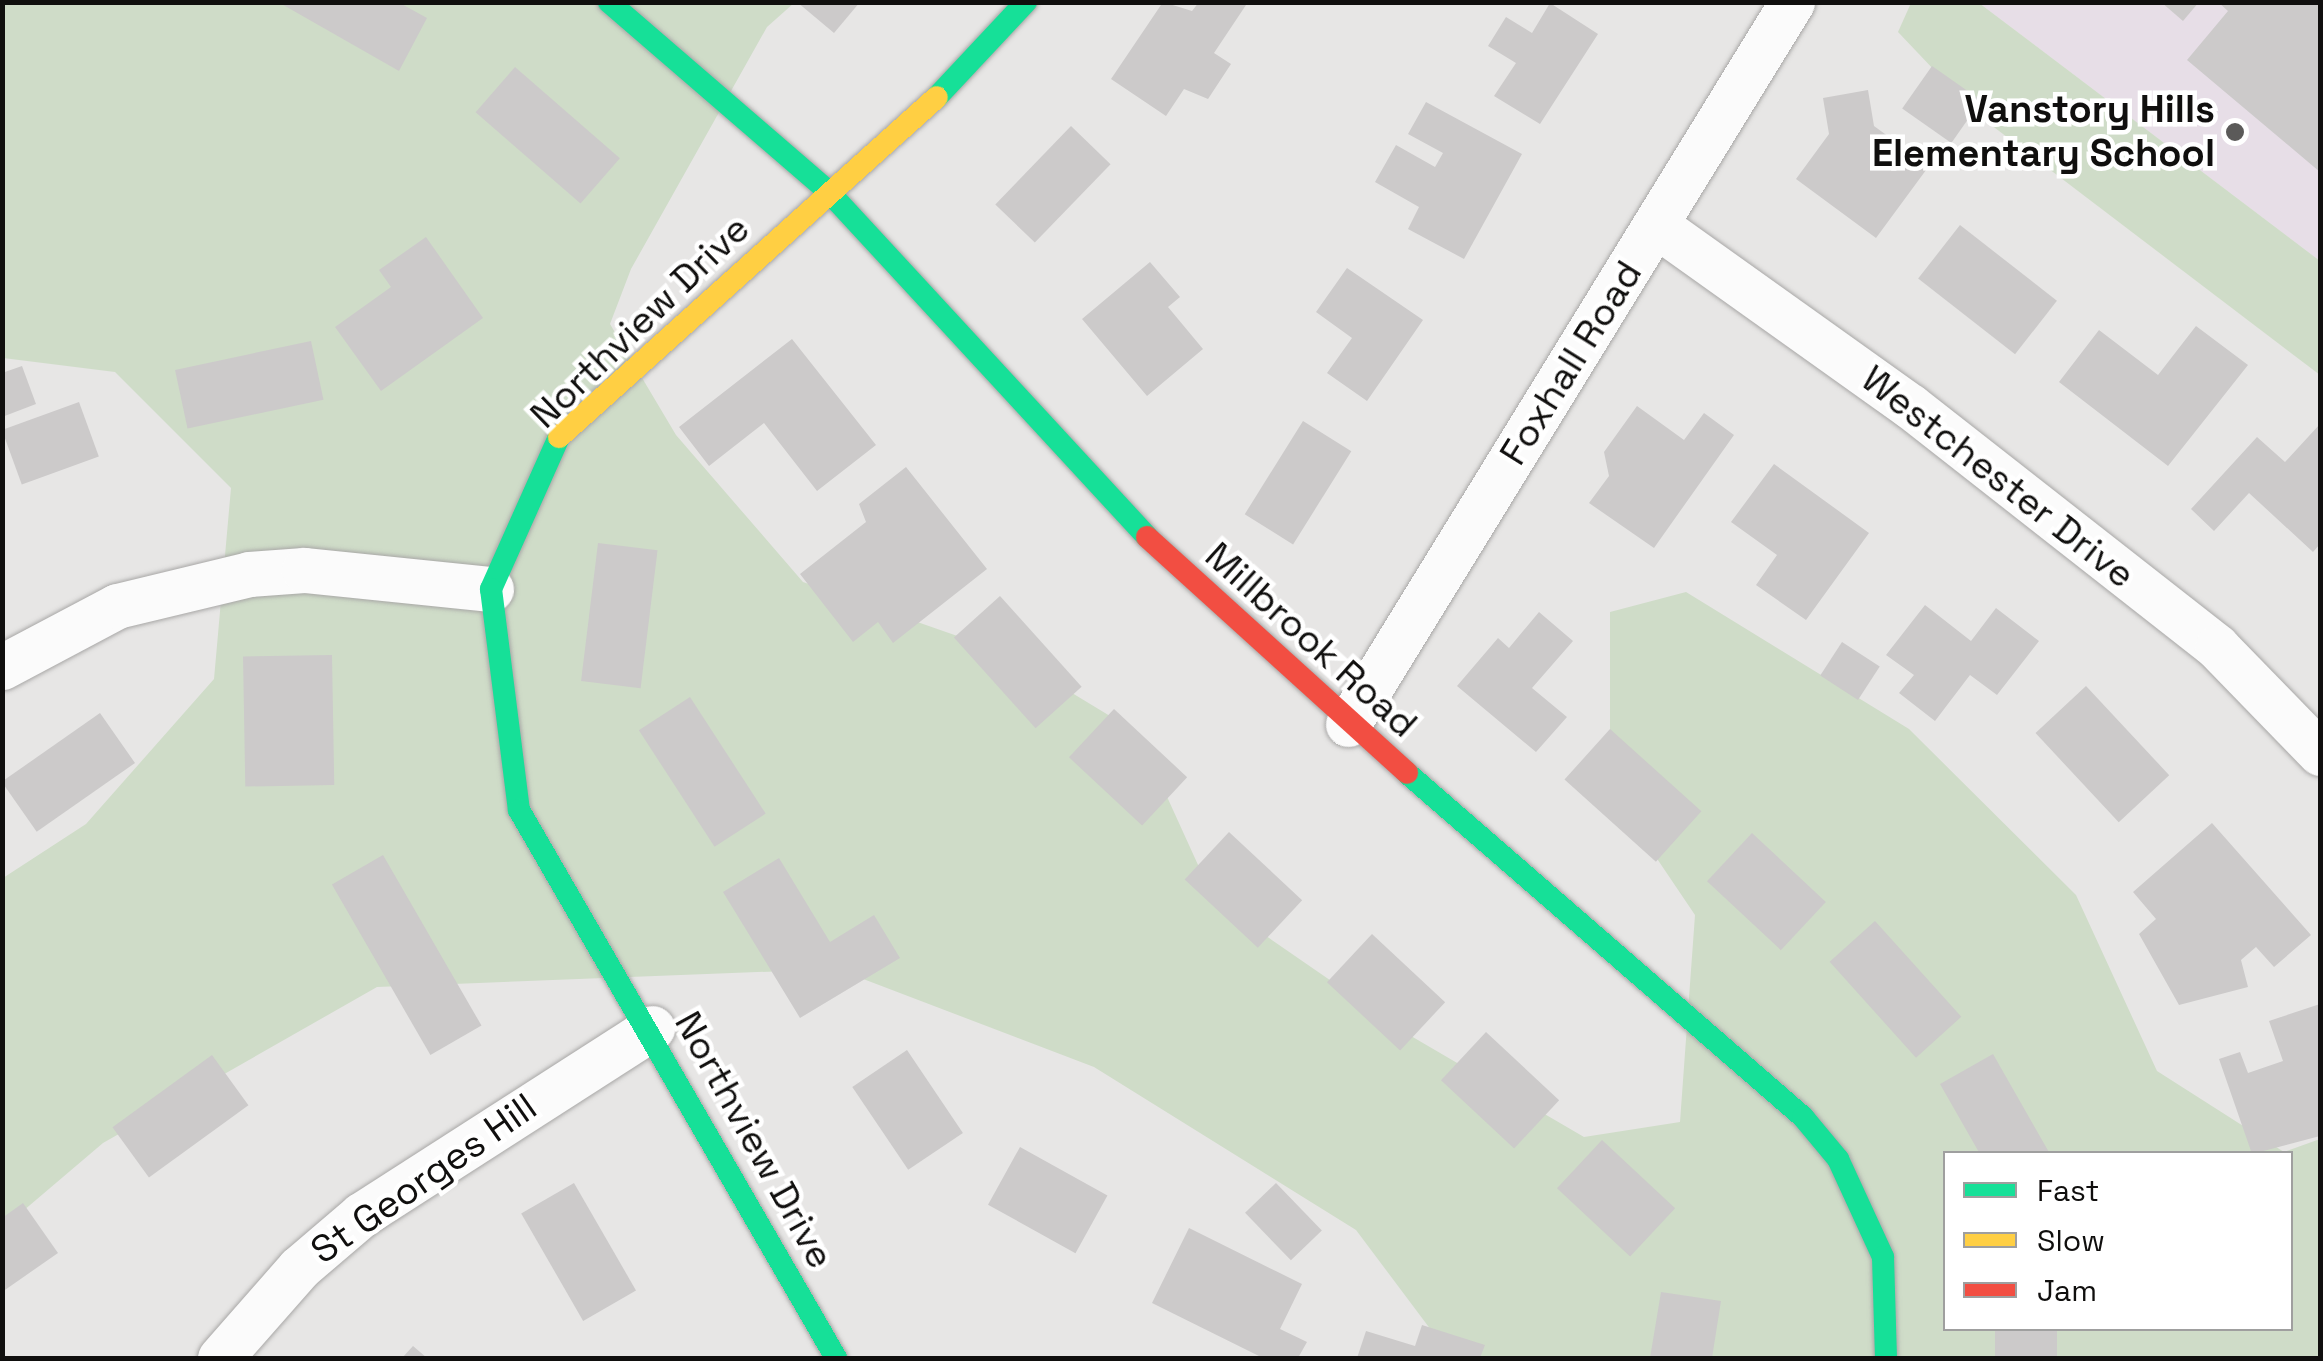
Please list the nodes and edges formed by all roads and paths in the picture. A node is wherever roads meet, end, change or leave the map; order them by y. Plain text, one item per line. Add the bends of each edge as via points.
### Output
1 (608, 2) edge
2 (1026, 2) edge
3 (1792, 2) edge
4 (829, 192) junction
5 (1656, 225) junction
6 (491, 588) junction
7 (2, 666) edge
8 (1348, 724) junction
9 (2320, 752) edge
10 (652, 1028) junction
11 (220, 1358) edge
12 (836, 1358) edge
13 (1886, 1358) edge

1 - 4 street, Millbrook Road
2 - 4 street, Northview Drive via 987,53
3 - 5 street, Foxhall Road
4 - 6 street, Northview Drive via 556,439
4 - 8 street, Millbrook Road via 1060,452
5 - 8 street, Foxhall Road
5 - 9 street, Westchester Drive via 1910,406 2217,646
6 - 7 street via 304,570 249,574 117,606
6 - 10 street, Northview Drive via 519,810
8 - 13 street, Millbrook Road via 1814,1131 1865,1206 1883,1258
10 - 11 street, St Georges Hill via 361,1215 299,1268
10 - 12 street, Northview Drive

